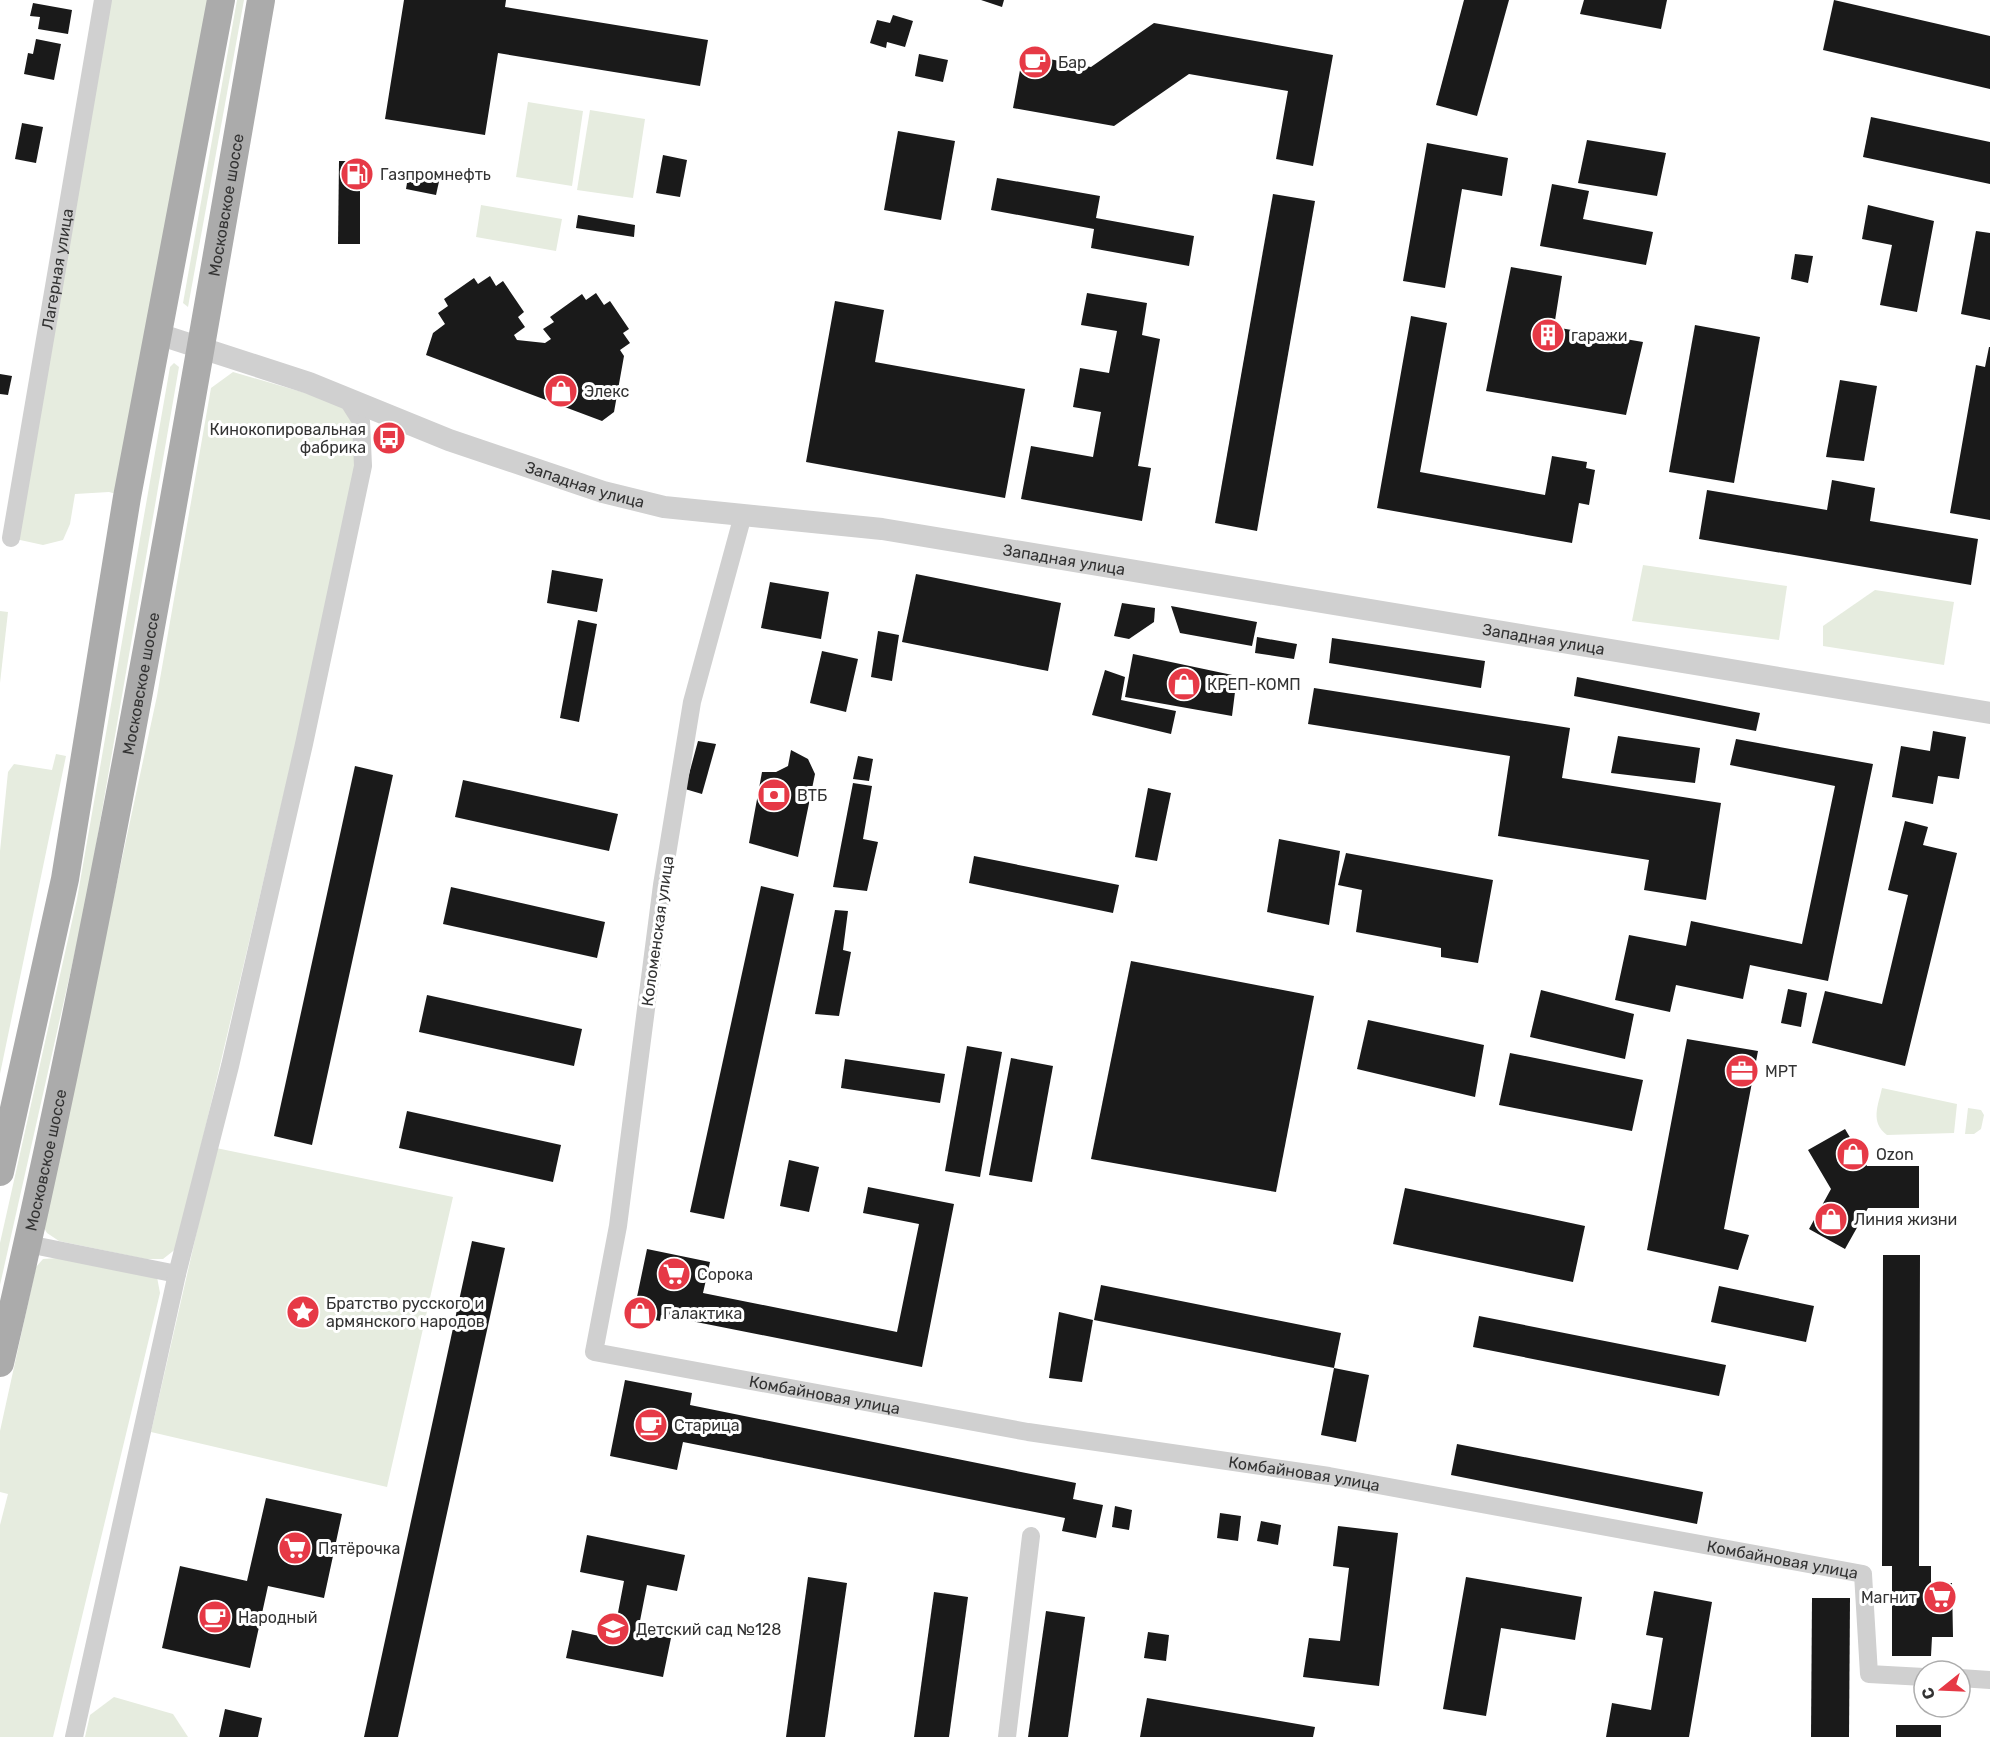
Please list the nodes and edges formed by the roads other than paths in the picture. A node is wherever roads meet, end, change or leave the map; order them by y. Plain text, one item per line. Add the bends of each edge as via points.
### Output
1 (103, 0) edge
2 (221, 0) edge
3 (261, 0) edge
4 (158, 333) junction
5 (201, 348) junction
6 (346, 399) junction
7 (743, 515) junction
8 (11, 538) dead end
9 (1990, 713) edge
10 (0, 1172) edge
11 (28, 1244) junction
12 (177, 1274) junction
13 (594, 1352) joint
14 (0, 1363) edge
15 (1031, 1536) dead end
16 (1912, 1676) edge
17 (1972, 1679) edge
18 (1990, 1680) edge
19 (74, 1737) edge
20 (1007, 1737) edge

1 - 8 street, Лагерная улица
2 - 4 main road
3 - 5 main road, Московское шоссе
4 - 5 street, Западная улица
4 - 10 main road via 65,879
5 - 6 street, Западная улица
5 - 11 main road, Московское шоссе via 100,901
6 - 7 street, Западная улица via 449,440 603,492 664,507
6 - 12 street via 361,421 363,466 230,1066
7 - 9 street, Западная улица via 914,534
7 - 13 street, Коломенская улица via 692,702 662,885 618,1226
11 - 12 street
11 - 14 main road, Московское шоссе
12 - 19 street
13 - 16 street, Комбайновая улица via 1028,1432 1329,1476 1863,1574 1869,1674
15 - 20 street
17 - 18 street

